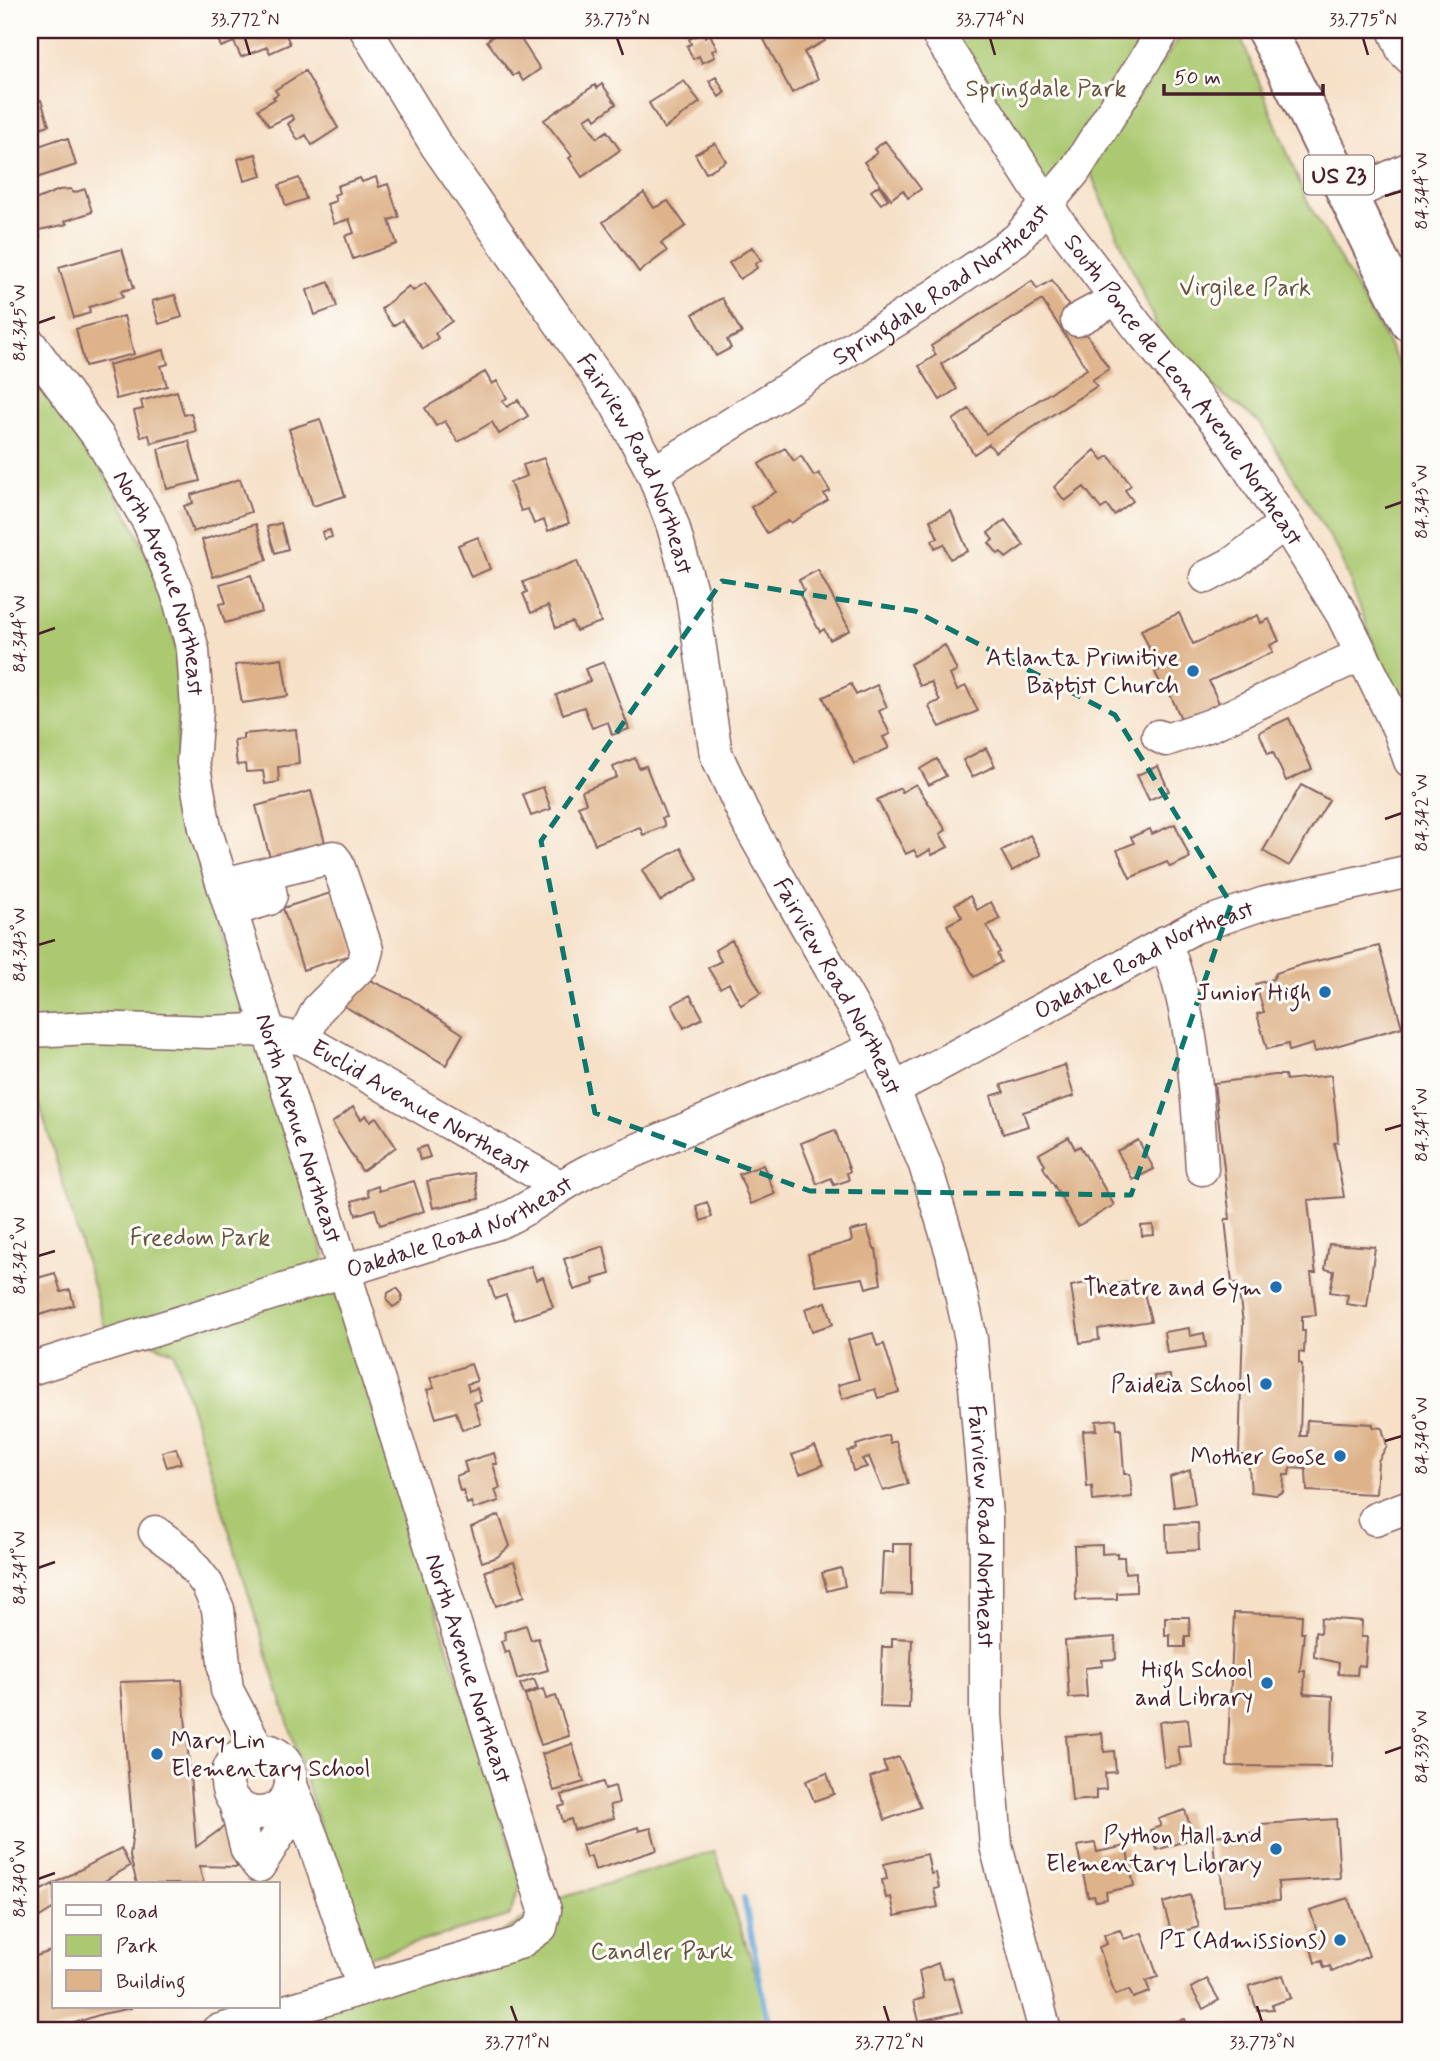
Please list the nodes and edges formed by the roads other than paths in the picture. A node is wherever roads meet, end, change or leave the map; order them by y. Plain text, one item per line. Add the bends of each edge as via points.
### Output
1 (366, 30) edge
2 (935, 30) edge
3 (1164, 30) edge
4 (1266, 30) edge
5 (1394, 30) edge
6 (1410, 58) edge
7 (1410, 168) edge
8 (1348, 196) junction
9 (1048, 206) junction
10 (1116, 299) junction
11 (1077, 320) dead end
12 (1410, 322) edge
13 (30, 344) edge
14 (653, 473) junction
15 (1285, 523) junction
16 (1206, 577) dead end
17 (1362, 654) junction
18 (1158, 736) dead end
19 (1410, 761) edge
20 (1410, 872) edge
21 (228, 897) junction
22 (1165, 942) junction
23 (30, 1031) edge
24 (271, 1032) junction
25 (303, 1039) junction
26 (876, 1048) junction
27 (894, 1089) junction
28 (1202, 1169) dead end
29 (559, 1186) junction
30 (344, 1269) junction
31 (30, 1369) edge
32 (1410, 1506) edge
33 (1375, 1519) dead end
34 (155, 1532) dead end
35 (258, 1749) junction
36 (291, 1785) junction
37 (235, 1802) junction
38 (306, 1822) junction
39 (363, 1987) junction
40 (216, 2031) edge
41 (1045, 2031) edge

1 - 14 street, Fairview Road Northeast via 436,145 615,402
2 - 9 street, South Ponce de Leon Avenue Northeast
3 - 9 street, Springdale Road Northeast via 1108,122
4 - 8 highway, US 23
5 - 6 street
7 - 8 street
8 - 12 highway, US 23
9 - 10 street, South Ponce de Leon Avenue Northeast
9 - 14 street, Springdale Road Northeast via 1017,239 974,270
10 - 11 street
10 - 15 street, South Ponce de Leon Avenue Northeast via 1224,431
13 - 21 street, North Avenue Northeast via 107,451 149,523 177,592 193,650 198,709 195,786
14 - 26 street, Fairview Road Northeast via 692,596 716,754 749,825
15 - 16 street via 1233,563
15 - 17 street, South Ponce de Leon Avenue Northeast
17 - 18 street via 1211,725 1166,740
17 - 19 street, South Ponce de Leon Avenue Northeast
20 - 22 street, Oakdale Road Northeast via 1265,903
21 - 24 street, North Avenue Northeast
21 - 25 street via 266,874 334,857 367,950 363,964 318,1009
22 - 27 street, Oakdale Road Northeast
22 - 28 street via 1186,1011
23 - 24 street, Euclid Avenue Northeast
24 - 25 street, Euclid Avenue Northeast
24 - 30 street, North Avenue Northeast
25 - 29 street, Euclid Avenue Northeast
26 - 27 street, Fairview Road Northeast
26 - 29 street, Oakdale Road Northeast
27 - 41 street, Fairview Road Northeast via 939,1209 971,1339 986,1516 986,1715 992,1811 1007,1895
29 - 30 street, Oakdale Road Northeast via 521,1214 498,1223
30 - 31 street, Oakdale Road Northeast
30 - 39 street, North Avenue Northeast via 545,1910 537,1932 519,1943
32 - 33 street
34 - 35 street via 182,1552 207,1584 218,1609 227,1690
35 - 36 street via 285,1761
35 - 37 street via 239,1755 231,1765 228,1789
36 - 37 street via 279,1807 267,1812 255,1813
36 - 38 street
37 - 38 street via 247,1850 259,1866 284,1826
38 - 39 street
39 - 40 street

